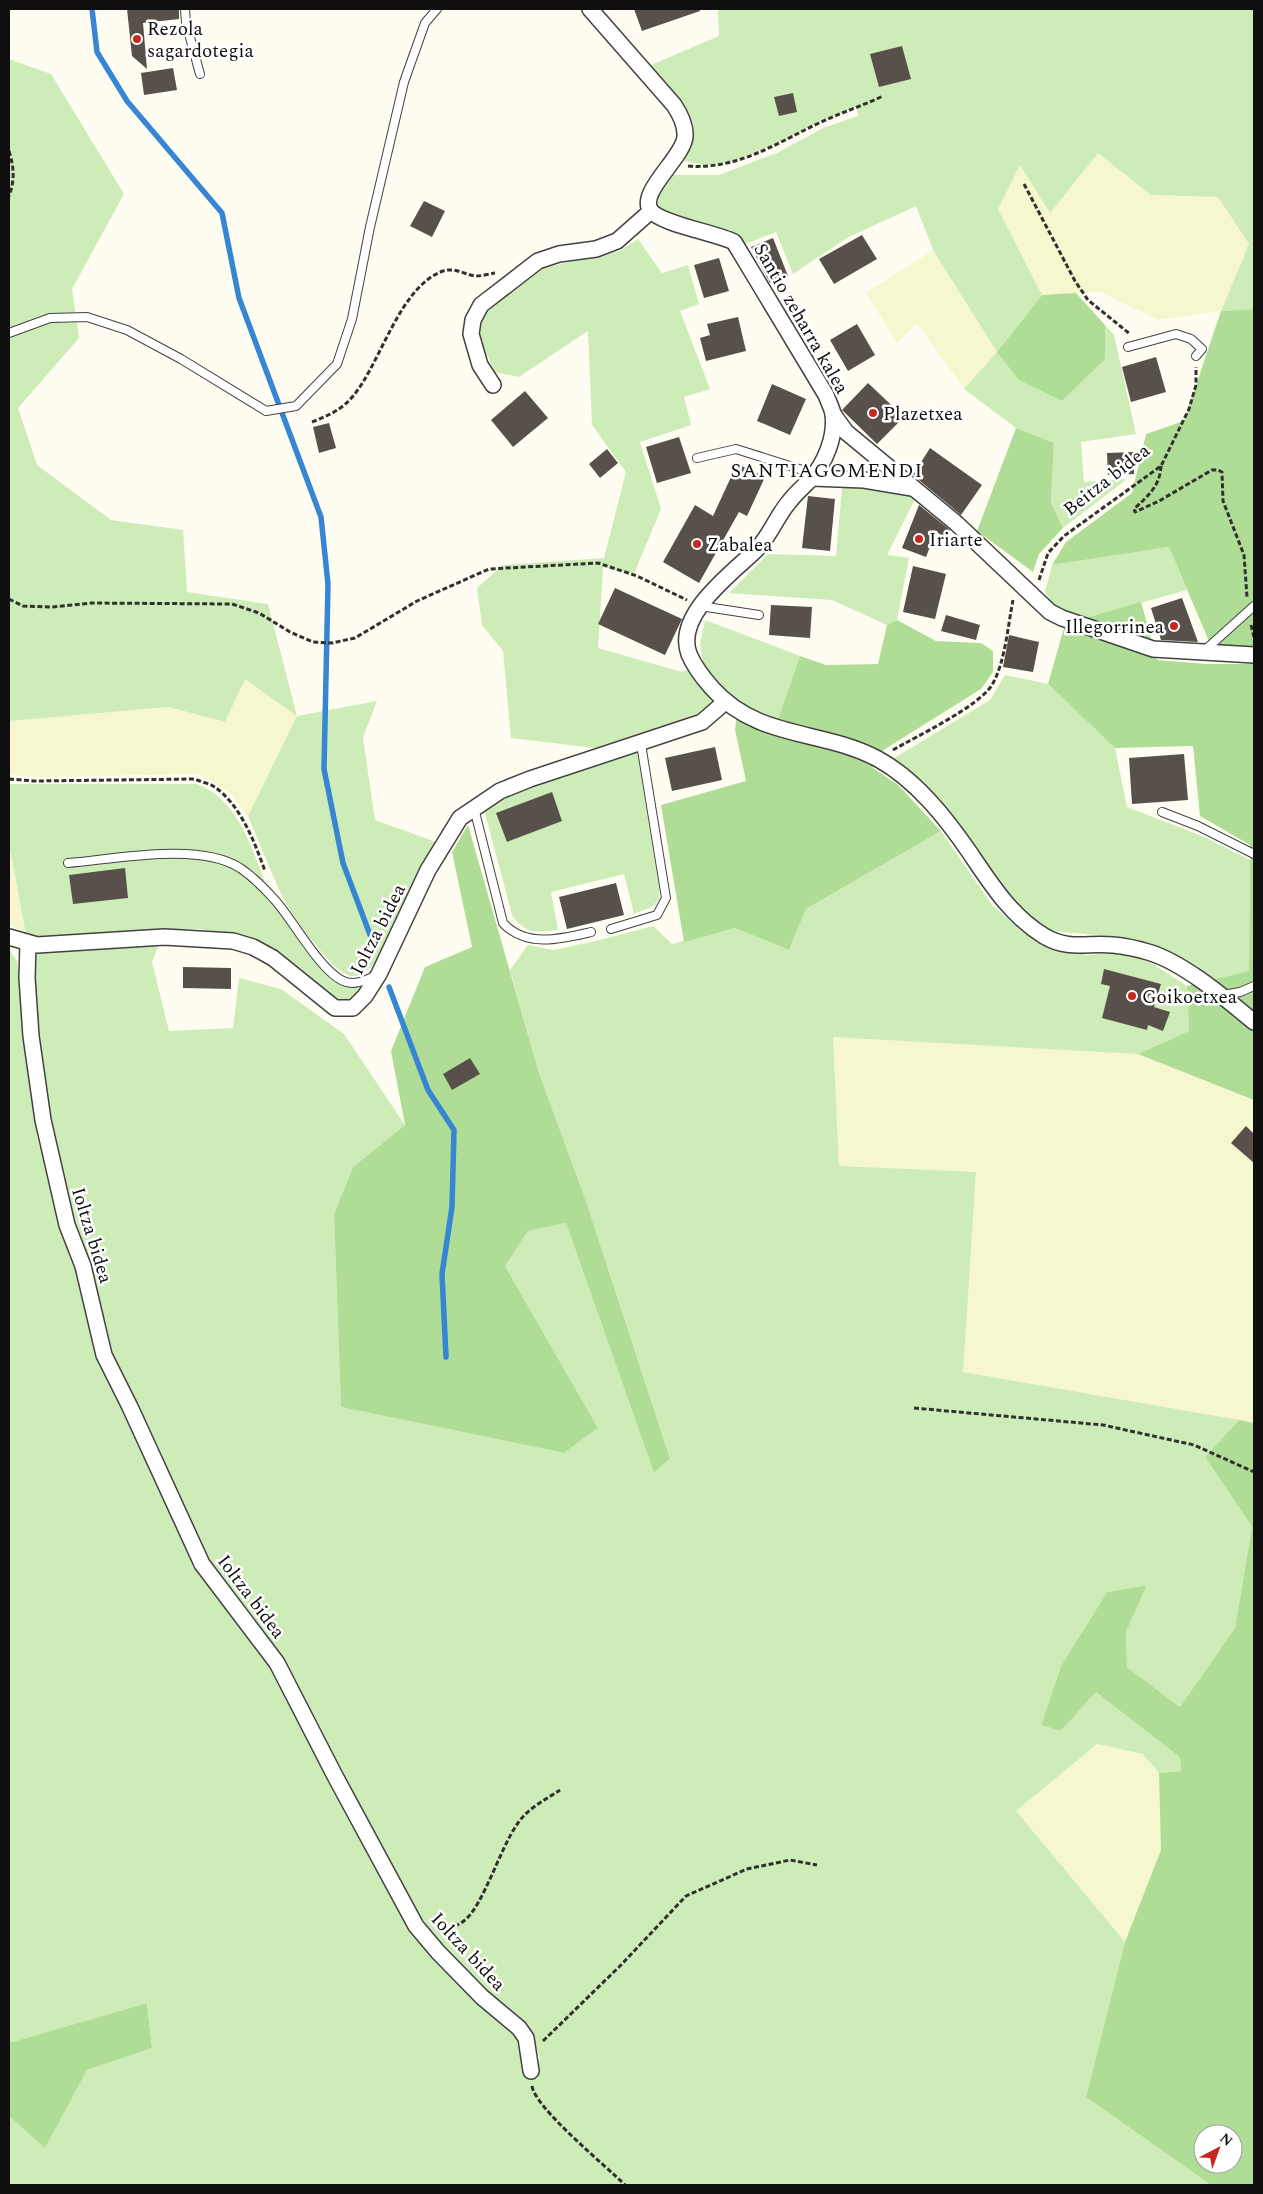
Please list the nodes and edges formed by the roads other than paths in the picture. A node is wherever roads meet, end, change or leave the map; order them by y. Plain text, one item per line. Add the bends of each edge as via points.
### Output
1 (185, 9) edge
2 (437, 9) edge
3 (590, 9) edge
4 (200, 74) dead end
5 (651, 210) junction
6 (9, 333) edge
7 (1128, 347) dead end
8 (1196, 356) road end
9 (493, 385) dead end
10 (833, 414) junction
11 (697, 458) dead end
12 (813, 476) junction
13 (912, 488) junction
14 (700, 606) junction
15 (1252, 607) edge
16 (759, 616) dead end
17 (1203, 652) junction
18 (1254, 655) edge
19 (725, 702) junction
20 (641, 744) junction
21 (473, 807) junction
22 (1162, 812) dead end
23 (1254, 854) edge
24 (68, 863) dead end
25 (611, 929) dead end
26 (592, 932) dead end
27 (9, 937) edge
28 (28, 943) junction
29 (379, 974) junction
30 (1254, 986) edge
31 (1221, 995) junction
32 (1254, 1022) edge
33 (531, 2071) road end

1 - 4 lane
2 - 6 lane via 425,23 404,82 352,319 337,364 296,406 266,411 127,330 87,317 50,318
3 - 5 street via 674,104 683,119 685,136 682,149 650,193 648,202
5 - 9 street via 617,241 596,249 559,254 538,261 481,305 473,320 471,334 480,365
5 - 10 street, Santio zeharra kalea via 663,218 734,242 826,395
7 - 8 lane via 1176,334 1191,339 1202,349
10 - 12 street, Santio zeharra kalea via 826,458
10 - 13 street via 846,432
11 - 12 lane via 736,449
12 - 13 street
12 - 14 street, Santio zeharra kalea via 789,501 760,546
13 - 17 street via 956,523 1050,612 1153,649
14 - 16 lane
14 - 19 street, Santio zeharra kalea via 689,633 689,653 705,680
15 - 17 lane
17 - 18 street
19 - 20 street, Ioltza bidea via 702,722
19 - 31 street, Santio zeharra kalea via 792,734 822,739 879,760 915,786 943,816 999,896 1046,937 1078,947 1112,944 1150,952
20 - 21 street, Ioltza bidea via 530,779
20 - 25 lane via 666,898 657,914
21 - 26 lane via 503,923 512,932 530,939 550,940
21 - 29 street, Ioltza bidea via 460,818 428,870
22 - 23 lane
24 - 29 lane via 189,853 219,857 241,869 274,899 332,974 346,982 362,982
27 - 28 street, Ioltza bidea
28 - 29 street, Ioltza bidea via 164,937 232,941 253,947 273,958 335,1008 353,1008
28 - 33 street, Ioltza bidea via 31,1036 43,1120 67,1225 83,1266 104,1355 202,1564 277,1663 416,1926 482,1997 519,2028 526,2038
30 - 31 lane
31 - 32 street, Santio zeharra kalea

